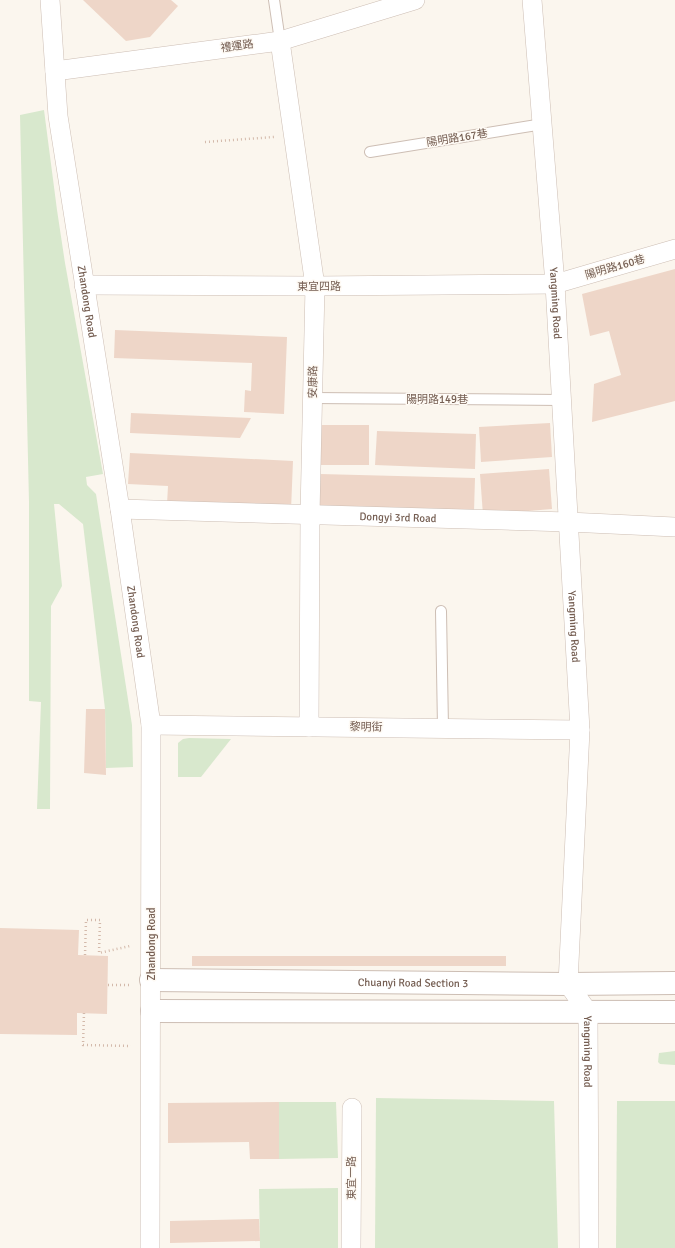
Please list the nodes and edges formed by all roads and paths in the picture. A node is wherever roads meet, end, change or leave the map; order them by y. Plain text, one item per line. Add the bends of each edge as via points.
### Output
1 (50, 0) edge
2 (274, 0) edge
3 (415, 0) edge
4 (532, 0) edge
5 (280, 41) junction
6 (55, 71) junction
7 (543, 124) junction
8 (294, 136) junction
9 (205, 142) dead end
10 (370, 152) dead end
11 (675, 250) edge
12 (555, 284) junction
13 (84, 285) junction
14 (315, 286) junction
15 (312, 398) junction
16 (561, 400) junction
17 (120, 509) junction
18 (310, 514) junction
19 (568, 522) junction
20 (675, 527) edge
21 (441, 611) dead end
22 (151, 725) junction
23 (310, 727) junction
24 (443, 728) junction
25 (580, 730) junction
26 (151, 942) junction
27 (85, 955) dead end
28 (151, 980) junction
29 (675, 983) edge
30 (568, 984) junction
31 (152, 1011) junction
32 (588, 1012) junction
33 (675, 1012) edge
34 (84, 1013) dead end
35 (151, 1046) junction
36 (352, 1108) dead end
37 (150, 1248) edge
38 (351, 1248) edge
39 (589, 1248) edge

1 - 6 street, Zhandong Road
2 - 5 lane
3 - 5 street, 禮運路
4 - 7 street, Yangming Road
5 - 6 street, 禮運路
5 - 8 street, 安康路
6 - 13 street, Zhandong Road via 58,116
7 - 10 lane, 陽明路167巷
7 - 12 street, Yangming Road
8 - 9 path
8 - 14 street, 安康路
11 - 12 street, 陽明路160巷
12 - 14 street, 東宜四路
12 - 16 street, Yangming Road
13 - 14 street, 東宜四路
13 - 17 street, Zhandong Road
14 - 15 street, 安康路
15 - 16 lane, 陽明路149巷
15 - 18 street, 安康路
16 - 19 street, Yangming Road
17 - 18 street, Dongyi 3rd Road
17 - 22 street, Zhandong Road
18 - 19 street, Dongyi 3rd Road
18 - 23 street, 安康路
19 - 20 street, Dongyi 3rd Road
19 - 25 street, Yangming Road
21 - 24 lane
22 - 23 street, 黎明街
22 - 26 street, Zhandong Road
23 - 24 street, 黎明街
24 - 25 street, 黎明街
25 - 30 street, Yangming Road
26 - 27 path via 99,953 100,920 86,920
26 - 28 street, Zhandong Road
28 - 30 street, Chuanyi Road Section 3
28 - 31 street, Zhandong Road
29 - 30 street, Chuanyi Road Section 3
30 - 32 street, Yangming Road
31 - 32 street
31 - 35 street, Zhandong Road
32 - 33 street
32 - 39 street, Yangming Road
34 - 35 path via 83,1045
35 - 37 street, Zhandong Road
36 - 38 street, 東宜一路

